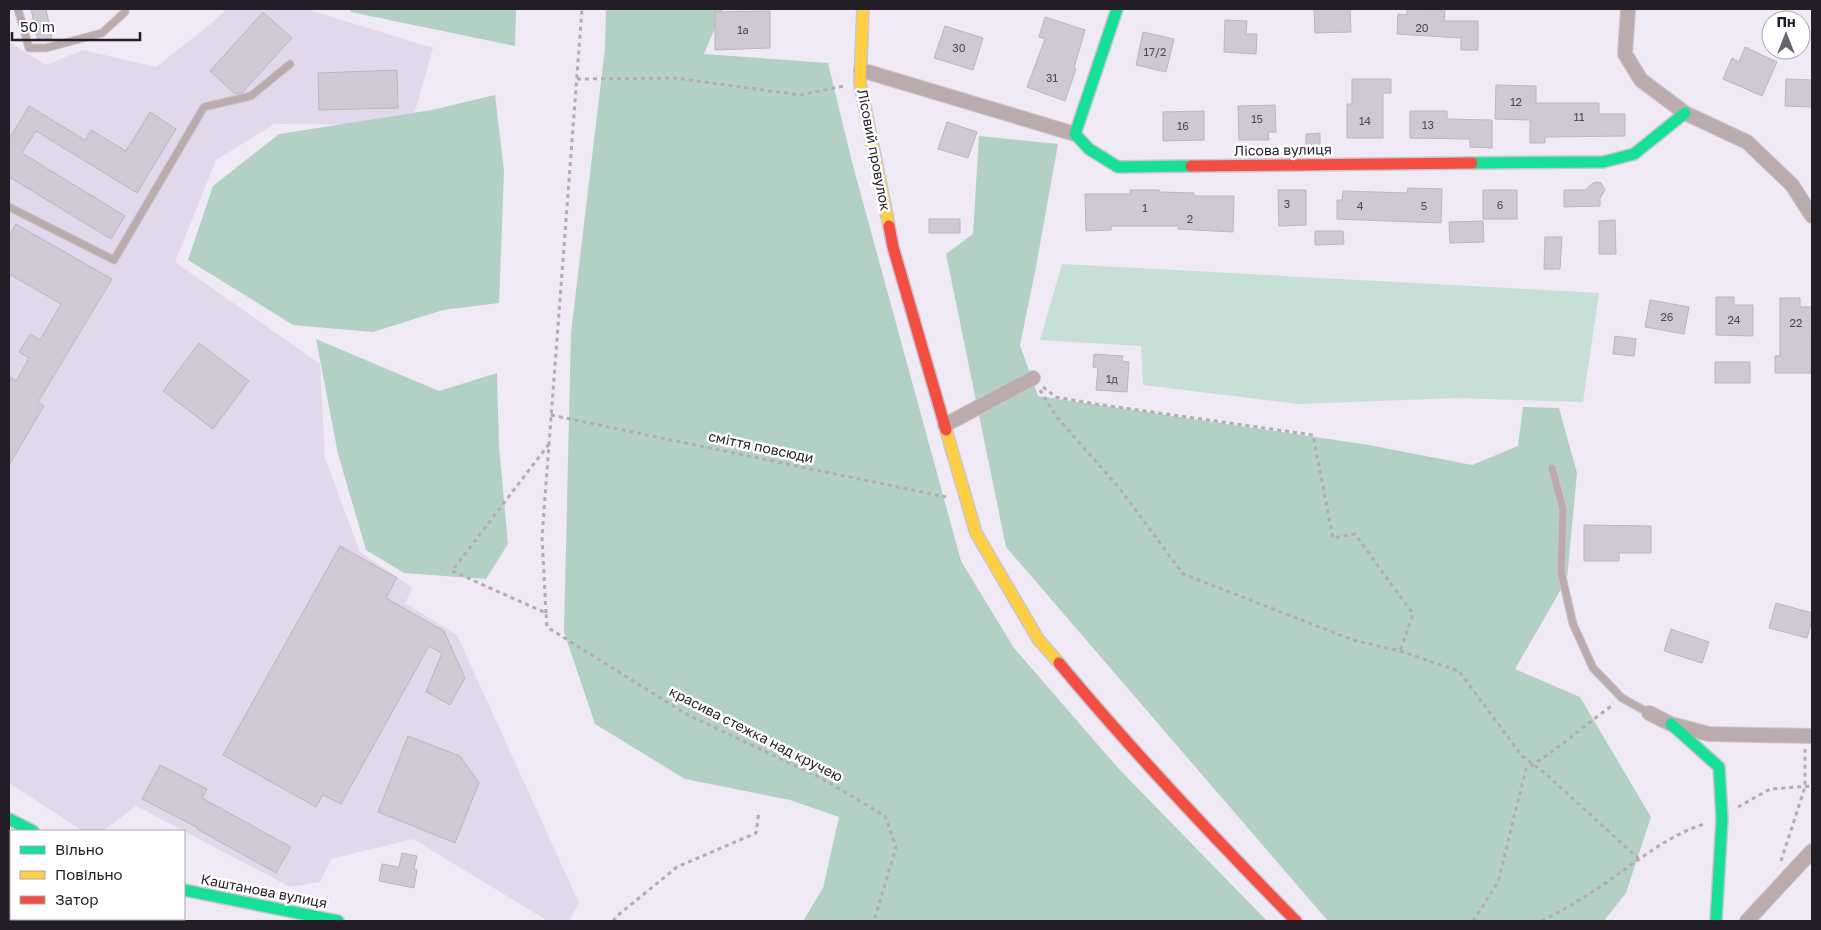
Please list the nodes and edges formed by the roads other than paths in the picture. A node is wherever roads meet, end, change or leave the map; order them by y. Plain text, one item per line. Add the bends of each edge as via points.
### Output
1 (18, 9) edge
2 (125, 9) edge
3 (863, 9) edge
4 (1117, 9) edge
5 (1628, 9) edge
6 (290, 64) dead end
7 (861, 76) junction
8 (1685, 113) junction
9 (1075, 134) junction
10 (9, 207) edge
11 (1812, 216) edge
12 (1033, 378) road end
13 (944, 425) junction
14 (1552, 468) dead end
15 (1649, 713) joint
16 (1671, 724) junction
17 (1808, 736) edge
18 (9, 819) edge
19 (31, 830) edge
20 (1812, 851) edge
21 (185, 890) edge
22 (338, 921) edge
23 (1296, 921) edge
24 (1716, 921) edge
25 (1747, 921) edge

1 - 2 lane via 29,48 46,48 102,32
3 - 7 street, Лісовий провулок
4 - 9 street
5 - 8 street via 1625,54 1641,80
6 - 10 lane via 251,96 204,107 114,260
7 - 9 street
7 - 13 street, Лісовий провулок via 893,247
8 - 9 street, Лісова вулиця via 1634,154 1603,162 1118,167 1089,149
8 - 11 street via 1747,142 1792,185
12 - 13 street
13 - 23 street, Лісовий провулок via 976,533 1038,638 1118,734
14 - 15 lane via 1563,509 1561,572 1573,624 1594,668 1622,698
15 - 16 street
16 - 17 street via 1709,734
16 - 24 street via 1719,768 1722,819
18 - 19 street
20 - 25 street
21 - 22 street, Каштанова вулиця

